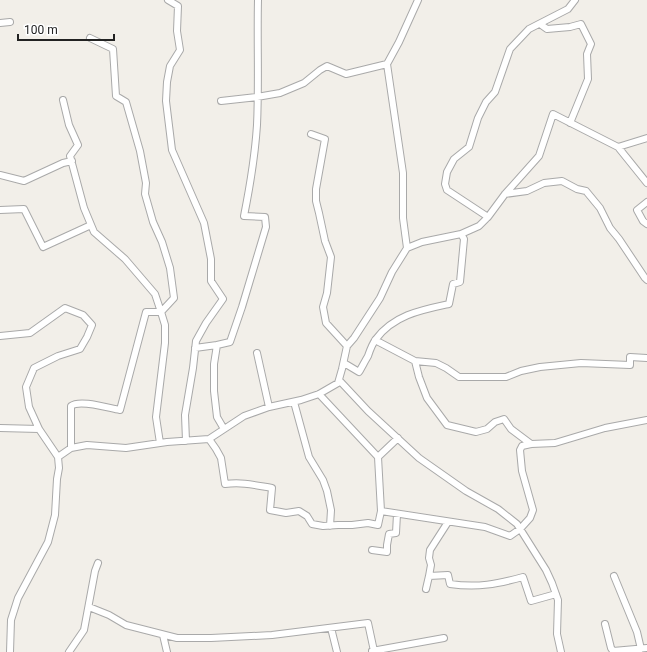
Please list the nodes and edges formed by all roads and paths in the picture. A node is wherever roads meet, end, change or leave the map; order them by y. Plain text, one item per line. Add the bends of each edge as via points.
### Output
1 (168, 0) edge
2 (258, 0) edge
3 (418, 0) edge
4 (575, 0) edge
5 (178, 3) edge
6 (10, 22) dead end
7 (0, 23) edge
8 (540, 24) junction
9 (90, 38) dead end
10 (387, 64) junction
11 (257, 97) junction
12 (63, 100) dead end
13 (221, 101) dead end
14 (570, 123) junction
15 (311, 134) dead end
16 (647, 138) edge
17 (618, 147) junction
18 (72, 162) junction
19 (0, 175) edge
20 (647, 183) edge
21 (505, 194) junction
22 (647, 202) edge
23 (0, 210) edge
24 (488, 217) junction
25 (647, 224) edge
26 (91, 225) junction
27 (460, 234) junction
28 (407, 248) junction
29 (647, 280) edge
30 (161, 312) junction
31 (0, 336) edge
32 (375, 340) junction
33 (217, 345) junction
34 (347, 346) junction
35 (195, 348) junction
36 (257, 352) dead end
37 (647, 358) edge
38 (415, 361) junction
39 (344, 362) junction
40 (339, 380) junction
41 (319, 394) junction
42 (294, 402) junction
43 (269, 407) junction
44 (647, 420) edge
45 (0, 428) edge
46 (224, 429) junction
47 (40, 430) junction
48 (398, 438) junction
49 (209, 439) junction
50 (186, 441) junction
51 (160, 443) junction
52 (531, 444) junction
53 (71, 448) junction
54 (58, 457) junction
55 (378, 457) junction
56 (382, 511) junction
57 (397, 514) junction
58 (448, 522) junction
59 (330, 526) junction
60 (520, 528) junction
61 (372, 550) dead end
62 (98, 563) dead end
63 (429, 576) junction
64 (614, 576) dead end
65 (426, 589) dead end
66 (556, 594) junction
67 (89, 607) junction
68 (604, 624) dead end
69 (330, 628) junction
70 (163, 635) junction
71 (444, 638) dead end
72 (644, 648) edge
73 (372, 651) edge
74 (10, 652) edge
75 (69, 652) edge
76 (166, 652) edge
77 (337, 652) edge
78 (560, 652) edge

1 - 5 street
2 - 11 street
3 - 10 street
4 - 8 street via 568,9
5 - 35 street via 177,31 180,50 170,66 166,101 172,150 204,224 211,259 211,281 223,299 199,335
6 - 7 street
8 - 14 street via 547,29 581,24 591,44 587,54 588,79
8 - 24 street via 529,29 510,49 495,92 486,102 478,118 469,147 454,159 447,172 445,184 448,190
9 - 30 street via 113,49 116,96 126,102 140,151 146,182 145,194 170,268 174,298
10 - 11 street via 346,74 327,66 304,83 280,93
10 - 28 street via 403,172 403,218
11 - 13 street
11 - 33 street via 252,174 244,216 265,217 266,227 230,342
12 - 18 street via 69,125 78,145 70,156
14 - 17 street
14 - 21 street via 553,114 539,156
15 - 34 street via 325,139 316,189 316,201 330,257 327,293 323,307 326,323
16 - 17 street
17 - 20 street
18 - 19 street via 63,162 24,181
18 - 26 street
21 - 24 street
21 - 29 street via 562,182 586,191
22 - 25 street via 637,210
23 - 26 street via 24,209 43,247
24 - 27 street via 479,226
26 - 30 street via 94,232 125,259 155,294
27 - 28 street
27 - 32 street via 464,239 460,282 452,284 450,304 420,310 401,318
28 - 34 street via 380,298
30 - 51 street via 165,325 165,343 156,417
30 - 53 street via 146,312 120,410 79,403 71,406
31 - 47 street via 30,333 65,308 83,315 92,325 80,349 34,368 26,387 29,407
32 - 38 street
32 - 39 street via 359,372
33 - 35 street
33 - 46 street via 214,390 217,417
34 - 39 street
35 - 50 street via 185,415
36 - 43 street
37 - 38 street via 630,357 630,365 581,363 540,367 521,370 506,377 459,377 436,363
38 - 52 street via 427,398 447,425 476,432 504,419 511,430
39 - 40 street
40 - 41 street
40 - 48 street
41 - 42 street
41 - 55 street
42 - 43 street
42 - 59 street via 309,457 327,491 331,510
43 - 46 street via 244,416
44 - 52 street via 604,428 555,443
45 - 47 street
46 - 49 street
47 - 54 street
48 - 55 street
48 - 60 street via 419,458 466,491 498,509
49 - 50 street
49 - 59 street via 221,458 225,484 239,483 272,488 270,510 286,513 298,511 307,516 312,524
50 - 51 street
51 - 53 street via 126,448 87,445
52 - 60 street via 522,446 520,450 522,472 533,510 530,518
53 - 54 street
54 - 74 street via 55,515 48,542 18,598 11,620
55 - 56 street
56 - 57 street
56 - 59 street via 378,525 368,523
57 - 58 street
57 - 61 street via 396,533 389,534 387,552
58 - 60 street via 485,527 510,536
58 - 63 street via 430,550
60 - 66 street via 546,570
62 - 67 street
63 - 65 street
63 - 66 street via 448,575 450,584 461,586 481,586 523,577 531,601
64 - 72 street
66 - 78 street
67 - 70 street via 126,625
67 - 75 street via 84,630
68 - 72 street via 614,651
69 - 70 street via 272,635 211,638 176,638
69 - 73 street via 368,623
69 - 77 street
70 - 76 street
71 - 73 street

